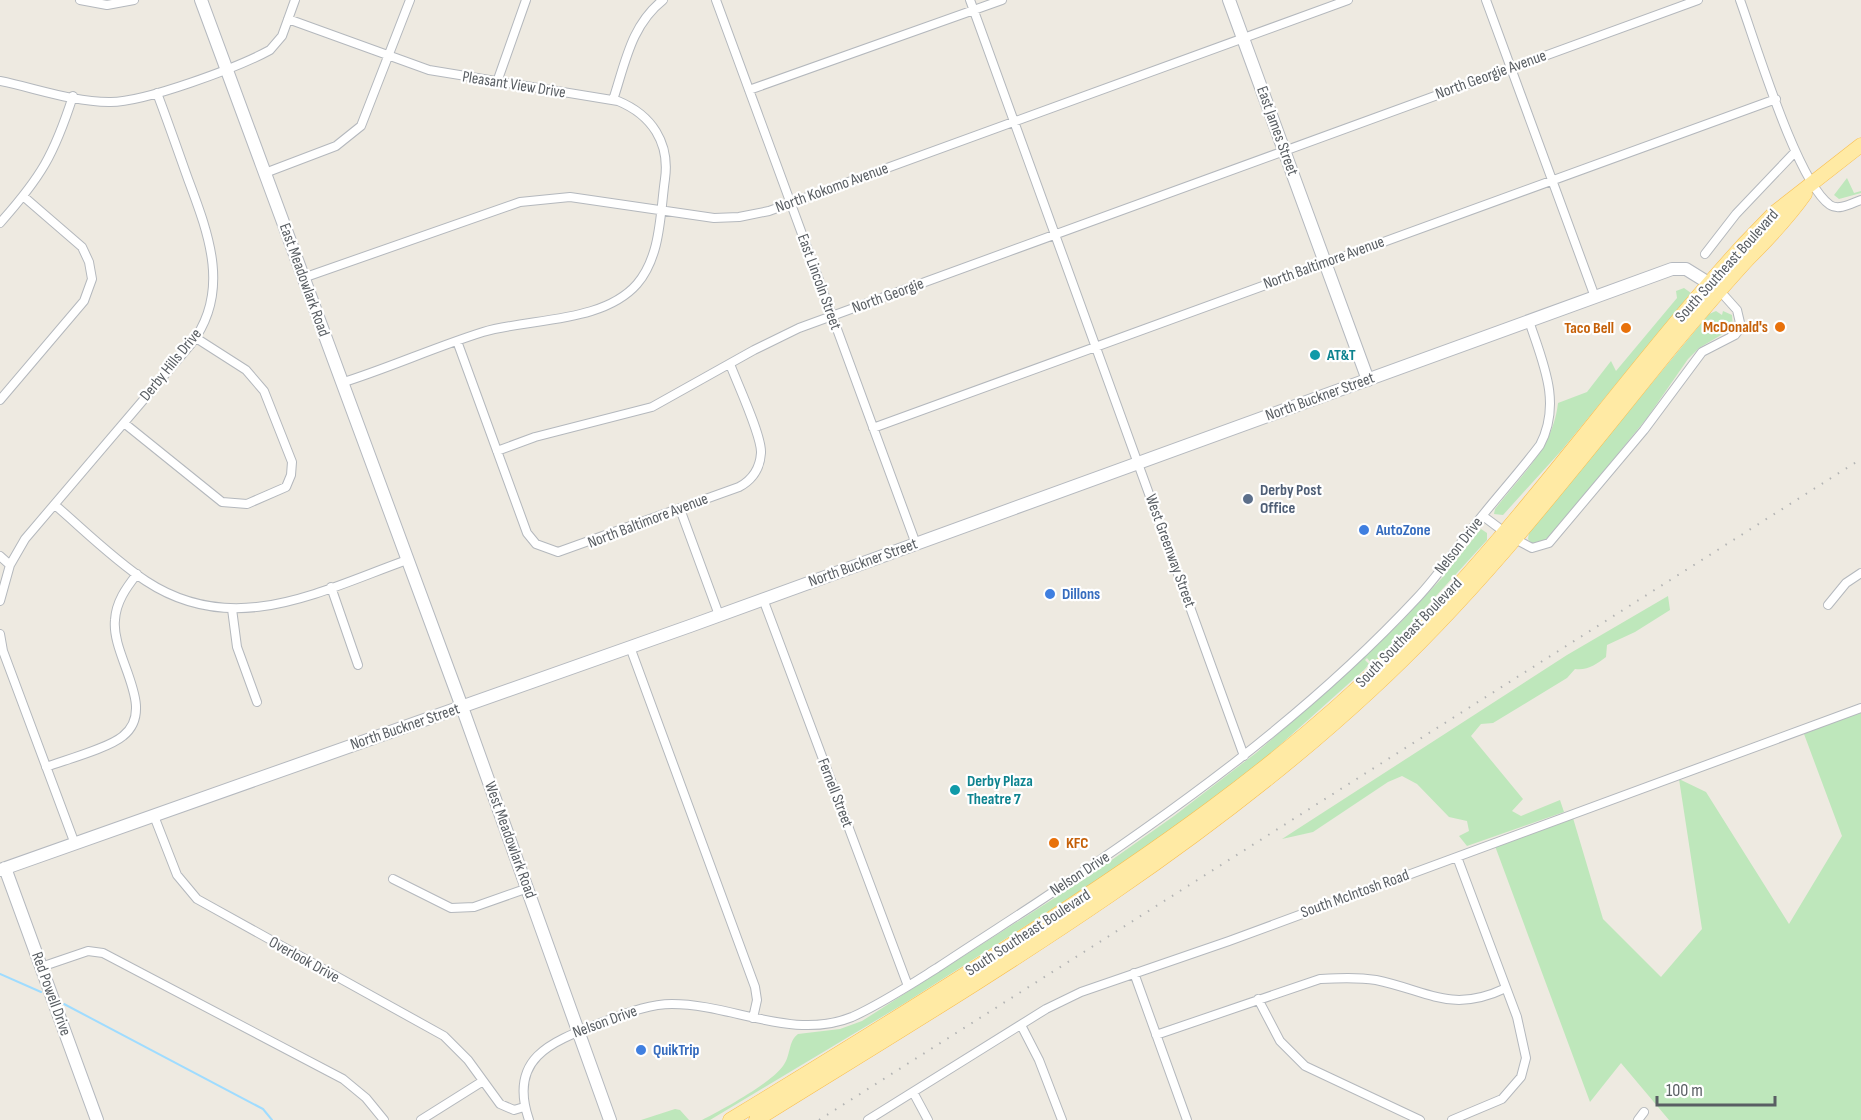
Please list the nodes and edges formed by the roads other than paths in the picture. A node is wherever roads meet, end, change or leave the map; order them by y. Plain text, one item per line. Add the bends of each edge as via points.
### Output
1 (80, 0) edge
2 (134, 0) edge
3 (201, 0) edge
4 (295, 0) edge
5 (410, 0) edge
6 (526, 0) edge
7 (663, 0) edge
8 (716, 0) edge
9 (969, 0) edge
10 (1002, 0) edge
11 (1229, 0) edge
12 (1348, 0) edge
13 (1486, 0) edge
14 (1698, 0) edge
15 (1740, 0) edge
16 (973, 10) junction
17 (288, 20) junction
18 (1244, 38) junction
19 (389, 56) junction
20 (226, 68) junction
21 (1510, 68) junction
22 (0, 81) edge
23 (497, 82) junction
24 (749, 90) junction
25 (157, 93) junction
26 (73, 96) junction
27 (1776, 99) junction
28 (613, 100) junction
29 (1014, 123) junction
30 (1861, 145) edge
31 (1284, 150) junction
32 (1796, 152) junction
33 (265, 173) junction
34 (1551, 179) junction
35 (1812, 185) junction
36 (23, 196) junction
37 (1861, 200) edge
38 (791, 203) junction
39 (661, 210) junction
40 (0, 223) edge
41 (1054, 235) junction
42 (1705, 254) dead end
43 (1325, 263) junction
44 (303, 278) junction
45 (1709, 282) junction
46 (1720, 291) junction
47 (1594, 297) junction
48 (832, 316) junction
49 (1529, 321) junction
50 (196, 338) junction
51 (457, 341) junction
52 (1095, 346) junction
53 (730, 364) junction
54 (1368, 380) junction
55 (341, 383) junction
56 (0, 400) edge
57 (124, 423) junction
58 (873, 428) junction
59 (497, 451) junction
60 (1138, 463) junction
61 (1539, 487) junction
62 (55, 505) junction
63 (680, 509) junction
64 (1483, 516) junction
65 (1503, 531) junction
66 (1515, 539) junction
67 (916, 544) junction
68 (0, 556) edge
69 (407, 560) junction
70 (10, 565) junction
71 (1861, 573) edge
72 (137, 574) junction
73 (1480, 579) junction
74 (330, 587) junction
75 (763, 599) junction
76 (0, 601) edge
77 (1828, 605) dead end
78 (232, 609) junction
79 (719, 615) junction
80 (0, 634) edge
81 (630, 647) junction
82 (358, 665) dead end
83 (256, 702) dead end
84 (462, 707) junction
85 (1861, 708) edge
86 (1244, 756) junction
87 (46, 767) junction
88 (154, 816) junction
89 (75, 844) junction
90 (1457, 856) junction
91 (3, 869) edge
92 (393, 879) dead end
93 (528, 888) junction
94 (41, 968) junction
95 (1134, 973) junction
96 (908, 986) junction
97 (1506, 988) junction
98 (1258, 999) junction
99 (753, 1018) junction
100 (1021, 1025) junction
101 (580, 1031) junction
102 (1156, 1035) junction
103 (483, 1081) junction
104 (913, 1092) junction
105 (525, 1107) junction
106 (1644, 1112) dead end
107 (97, 1120) edge
108 (384, 1120) edge
109 (421, 1120) edge
110 (529, 1120) edge
111 (610, 1120) edge
112 (730, 1120) edge
113 (756, 1120) edge
114 (868, 1120) edge
115 (928, 1120) edge
116 (1062, 1120) edge
117 (1187, 1120) edge
118 (1420, 1120) edge
119 (1452, 1120) edge
120 (1638, 1120) edge

1 - 2 street via 107,5
3 - 20 main road, East Meadowlark Road
4 - 17 street
5 - 19 street
6 - 23 street
7 - 28 street via 636,31
8 - 24 street, East Lincoln Street
9 - 16 street, West Greenway Street
10 - 16 street
11 - 18 main road, East James Street
12 - 18 street, North Kokomo Avenue
13 - 21 street
14 - 21 street, North Georgie Avenue
15 - 27 street
16 - 24 street
16 - 29 street, West Greenway Street
17 - 19 street, Pleasant View Drive
17 - 20 street via 282,36 270,50
18 - 29 street, North Kokomo Avenue
18 - 31 main road, East James Street
19 - 23 street, Pleasant View Drive via 429,70
19 - 33 street via 366,117 353,134 336,146
20 - 25 street
20 - 33 main road, East Meadowlark Road
21 - 31 street, North Georgie Avenue
21 - 34 street
22 - 26 street
23 - 28 street, Pleasant View Drive
24 - 38 street, East Lincoln Street
25 - 26 street via 114,102
25 - 50 street, Derby Hills Drive via 207,231 213,259 212,300
26 - 36 street via 58,143
27 - 32 street
27 - 34 street, North Baltimore Avenue
28 - 39 street, Pleasant View Drive via 641,114 661,138 667,166
29 - 38 street, North Kokomo Avenue
29 - 41 street, West Greenway Street
30 - 35 main road
31 - 41 street, North Georgie
31 - 43 main road, East James Street
32 - 35 street
32 - 42 street via 1736,214
33 - 44 main road, East Meadowlark Road
34 - 43 street, North Baltimore Avenue
34 - 47 street
35 - 37 street via 1837,208
35 - 45 main road, South Southeast Boulevard via 1774,213
35 - 46 main road, South Southeast Boulevard via 1786,222
36 - 40 street
36 - 56 street via 82,247 90,262 92,279 84,301
38 - 39 street, North Kokomo Avenue via 753,215 726,218
38 - 48 street, East Lincoln Street
39 - 44 street, North Kokomo Avenue via 570,197 520,202
39 - 51 street, Pleasant View Drive via 650,264 637,284 618,300 590,311 509,325
41 - 48 street, North Georgie
41 - 52 street, West Greenway Street
43 - 52 street, North Baltimore Avenue
43 - 54 main road, East James Street
44 - 55 main road, East Meadowlark Road
45 - 46 main road, North Buckner Street
45 - 47 main road, North Buckner Street via 1680,268
45 - 61 main road, South Southeast Boulevard
46 - 66 main road, South Southeast Boulevard
46 - 66 street via 1741,319 1735,335 1702,352 1644,430 1549,543 1532,548
47 - 49 main road, North Buckner Street
48 - 53 street, North Georgie via 777,338
48 - 58 street, East Lincoln Street
49 - 54 main road, North Buckner Street
49 - 64 street, Nelson Drive via 1547,376 1551,413 1540,445
50 - 57 street, Derby Hills Drive
50 - 57 street via 246,370 264,390 292,462 285,487 247,504 222,502
51 - 55 street, Pleasant View Drive
51 - 59 street
52 - 58 street, North Baltimore Avenue
52 - 60 street, West Greenway Street
53 - 59 street, North Georgie via 652,407 535,437
53 - 63 street, North Baltimore Avenue via 761,449 756,471 739,487
54 - 60 main road, North Buckner Street
55 - 69 main road, East Meadowlark Road
57 - 62 street, Derby Hills Drive
58 - 67 street, East Lincoln Street
59 - 63 street, North Baltimore Avenue via 527,533 545,549 564,552
60 - 67 main road, North Buckner Street
60 - 86 street, West Greenway Street
61 - 65 main road, South Southeast Boulevard
61 - 66 main road via 1537,499 1517,525
62 - 70 street, Derby Hills Drive via 25,539
62 - 72 street
63 - 79 street
64 - 65 street
64 - 86 street, Nelson Drive via 1394,622
65 - 73 main road via 1503,543 1483,565
65 - 112 main road, South Southeast Boulevard via 1422,624 1354,690 1194,821 1030,933
66 - 73 main road, South Southeast Boulevard
67 - 75 main road, North Buckner Street
68 - 70 street
69 - 74 street
69 - 84 main road, West Meadowlark Road
70 - 76 street, Derby Hills Drive
71 - 77 street via 1846,583
72 - 78 street via 174,596
72 - 87 street via 120,600 114,631 136,701 134,723 120,739
73 - 113 main road, South Southeast Boulevard via 1368,693 1284,766 1186,842 1083,913
74 - 78 street via 280,605
74 - 82 street
75 - 79 main road, North Buckner Street
75 - 96 street, Fernell Street
78 - 83 street via 237,647
79 - 81 main road, North Buckner Street
80 - 87 street
81 - 84 main road, North Buckner Street
81 - 99 street via 755,987
84 - 88 main road, North Buckner Street
84 - 93 main road, West Meadowlark Road
85 - 90 street, South McIntosh Road
86 - 96 street, Nelson Drive via 1135,838
87 - 89 street
88 - 89 main road, North Buckner Street
88 - 103 street, Overlook Drive via 177,875 197,899 444,1036
89 - 91 main road, North Buckner Street
90 - 95 street, South McIntosh Road
90 - 97 street
91 - 94 main road, Red Powell Drive
92 - 93 street via 451,908 474,907
93 - 101 main road, West Meadowlark Road
94 - 107 main road, Red Powell Drive
94 - 108 street via 88,951 103,952 342,1079 366,1098
95 - 100 street, South McIntosh Road via 1072,996
95 - 102 street
96 - 99 street, Nelson Drive via 851,1017 818,1025
97 - 98 street via 1486,998 1441,999 1377,980 1345,977 1320,979
97 - 119 street via 1525,1052 1523,1073 1498,1102
98 - 102 street
98 - 118 street via 1280,1041 1305,1066
99 - 101 street, Nelson Drive via 700,1006 670,1004 644,1008
100 - 104 street, South McIntosh Road
100 - 116 street
101 - 105 street, Nelson Drive via 551,1044 530,1064 524,1085
101 - 111 main road, West Meadowlark Road
102 - 117 street
103 - 105 street, Overlook Drive via 505,1108
103 - 109 street
104 - 114 street, South McIntosh Road
104 - 115 street
105 - 110 street, Nelson Drive
106 - 120 street

